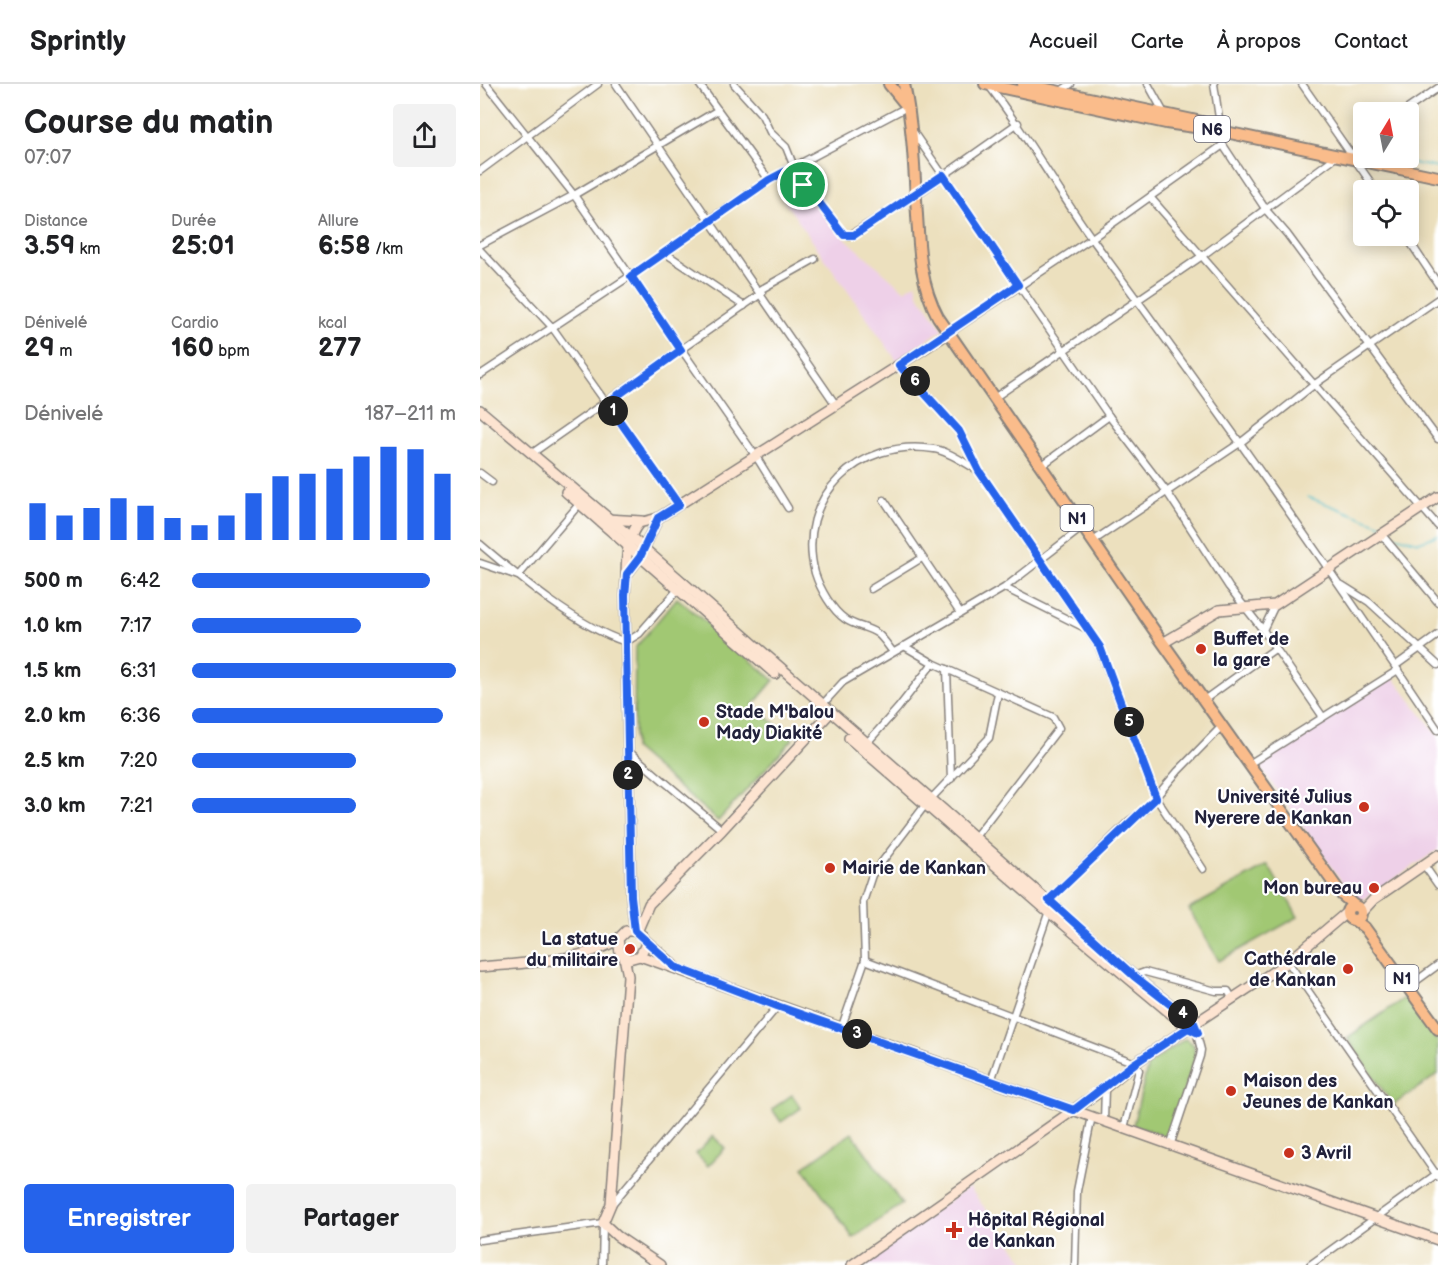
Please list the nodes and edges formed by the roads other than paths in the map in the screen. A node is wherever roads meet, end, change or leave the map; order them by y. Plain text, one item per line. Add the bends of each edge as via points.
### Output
1 (486, 84) edge
2 (598, 84) edge
3 (616, 84) edge
4 (699, 84) edge
5 (734, 84) edge
6 (889, 84) edge
7 (904, 84) edge
8 (987, 84) edge
9 (1023, 84) edge
10 (1071, 84) edge
11 (1148, 84) edge
12 (1214, 84) edge
13 (1302, 84) edge
14 (1438, 88) edge
15 (1056, 95) junction
16 (1418, 102) edge
17 (906, 106) junction
18 (718, 110) junction
19 (1165, 114) junction
20 (1018, 123) junction
21 (1220, 128) junction
22 (912, 131) junction
23 (526, 137) junction
24 (656, 145) junction
25 (1223, 145) junction
26 (1351, 156) edge
27 (793, 167) junction
28 (1418, 168) edge
29 (480, 171) edge
30 (1438, 172) edge
31 (943, 175) junction
32 (1438, 177) edge
33 (769, 180) junction
34 (1369, 180) edge
35 (574, 195) junction
36 (916, 195) junction
37 (1150, 197) junction
38 (1266, 210) junction
39 (710, 220) junction
40 (1092, 238) junction
41 (1413, 246) edge
42 (480, 247) edge
43 (665, 253) junction
44 (1202, 256) junction
45 (815, 259) dead end
46 (631, 276) junction
47 (1438, 284) edge
48 (1018, 285) junction
49 (761, 292) junction
50 (1138, 298) junction
51 (1438, 299) edge
52 (744, 306) junction
53 (552, 327) junction
54 (949, 333) junction
55 (1369, 347) junction
56 (681, 350) junction
57 (1066, 351) junction
58 (899, 365) junction
59 (480, 375) edge
60 (1315, 384) junction
61 (994, 398) junction
62 (607, 403) junction
63 (836, 405) junction
64 (480, 410) edge
65 (1109, 416) junction
66 (480, 418) edge
67 (1438, 439) edge
68 (1240, 443) junction
69 (531, 454) junction
70 (756, 458) junction
71 (1041, 466) junction
72 (979, 471) junction
73 (480, 472) edge
74 (492, 482) dead end
75 (1167, 492) junction
76 (1438, 497) edge
77 (885, 500) dead end
78 (581, 501) junction
79 (679, 505) junction
80 (788, 508) dead end
81 (1423, 508) junction
82 (658, 518) junction
83 (604, 520) junction
84 (642, 521) junction
85 (1438, 526) edge
86 (1083, 528) junction
87 (1382, 535) junction
88 (630, 541) junction
89 (1093, 541) junction
90 (480, 544) edge
91 (642, 553) junction
92 (922, 558) junction
93 (1042, 560) junction
94 (480, 563) edge
95 (1329, 570) junction
96 (627, 574) junction
97 (518, 576) junction
98 (1338, 583) junction
99 (680, 587) junction
100 (1005, 588) junction
101 (871, 589) dead end
102 (1438, 602) edge
103 (1275, 605) junction
104 (1246, 608) junction
105 (960, 613) junction
106 (1087, 629) junction
107 (1263, 630) junction
108 (1438, 635) edge
109 (626, 642) junction
110 (1162, 642) junction
111 (904, 646) junction
112 (1275, 648) junction
113 (1419, 649) junction
114 (893, 652) junction
115 (933, 663) junction
116 (1438, 666) edge
117 (1396, 668) junction
118 (947, 669) junction
119 (998, 693) junction
120 (1204, 700) junction
121 (821, 706) junction
122 (828, 715) junction
123 (1323, 717) junction
124 (1223, 726) junction
125 (1438, 730) edge
126 (863, 746) junction
127 (627, 751) junction
128 (1249, 764) junction
129 (951, 779) junction
130 (1156, 798) junction
131 (928, 802) junction
132 (722, 830) junction
133 (975, 837) junction
134 (1438, 855) edge
135 (1424, 865) junction
136 (1203, 868) dead end
137 (1438, 885) edge
138 (631, 900) junction
139 (1049, 906) junction
140 (645, 908) junction
141 (1354, 912) junction
142 (636, 933) junction
143 (618, 939) junction
144 (604, 948) junction
145 (622, 955) junction
146 (637, 957) junction
147 (865, 960) junction
148 (1288, 962) junction
149 (1438, 965) edge
150 (480, 967) edge
151 (675, 967) junction
152 (628, 976) junction
153 (1131, 977) junction
154 (1408, 987) junction
155 (1233, 999) junction
156 (777, 1006) junction
157 (1013, 1014) junction
158 (1193, 1028) junction
159 (841, 1029) junction
160 (1438, 1029) edge
161 (1135, 1063) junction
162 (991, 1081) junction
163 (1105, 1088) junction
164 (1074, 1110) junction
165 (1092, 1116) junction
166 (1104, 1121) junction
167 (1124, 1128) junction
168 (1170, 1146) junction
169 (1437, 1175) edge
170 (611, 1204) junction
171 (1373, 1218) junction
172 (603, 1223) junction
173 (480, 1240) edge
174 (1438, 1240) edge
175 (602, 1265) edge
176 (660, 1265) edge
177 (852, 1265) edge
178 (1075, 1265) edge
179 (1310, 1265) edge

1 - 23 street
2 - 23 street
3 - 24 street
4 - 18 street
5 - 27 street via 786,147
6 - 17 highway, N1
7 - 17 highway, N1
8 - 15 highway, N6
8 - 20 street
9 - 15 highway, N6
10 - 15 street
11 - 19 street
12 - 21 street
13 - 26 street
14 - 16 street
15 - 19 highway, N6
15 - 21 highway, N6 via 1166,123
17 - 22 highway, N1
17 - 27 street
18 - 24 street
18 - 33 street
19 - 21 highway, N6
20 - 31 street
20 - 40 street
21 - 25 street
21 - 26 highway, N6
22 - 31 street
22 - 36 highway, N1
23 - 29 street
23 - 35 street
24 - 35 street
24 - 39 street
25 - 37 street
25 - 38 street
26 - 32 highway, N6
26 - 34 street
26 - 38 street
27 - 33 street
27 - 36 street via 810,194 848,236
28 - 30 highway
31 - 36 street
31 - 48 street
33 - 39 street
35 - 42 street
35 - 46 street
36 - 54 highway, N1 via 925,291
37 - 40 street
37 - 44 street
38 - 44 street
38 - 55 street
39 - 43 street
39 - 49 street
40 - 48 street
40 - 50 street
41 - 47 street
42 - 53 street
43 - 46 street
43 - 52 street
44 - 50 street
44 - 60 street
45 - 49 street
46 - 53 street
46 - 56 street
48 - 54 street
48 - 57 street
49 - 52 street
49 - 63 street
50 - 57 street
50 - 68 street
51 - 55 street
52 - 56 street
53 - 59 street
53 - 62 street
54 - 58 main road
54 - 61 highway, N1
55 - 60 street
55 - 67 street
56 - 62 street
56 - 70 street
57 - 61 street
57 - 65 street
58 - 63 main road
58 - 72 street via 959,431
60 - 68 street
60 - 81 street
61 - 71 highway, N1
62 - 69 street
62 - 79 street
63 - 70 main road
64 - 69 main road
65 - 71 street
65 - 75 street
66 - 78 main road
68 - 75 street
68 - 95 street
69 - 78 main road
70 - 79 main road
70 - 80 street
71 - 86 highway, N1
72 - 93 street
72 - 114 street via 936,449 891,450 863,459 838,476 824,501 813,527 816,574 827,598 845,619 877,633
73 - 74 street
75 - 89 street
75 - 104 street
76 - 81 main road
77 - 92 street
78 - 83 main road
78 - 97 street
79 - 82 main road
81 - 85 street
81 - 87 main road
82 - 84 main road
82 - 91 main road
83 - 84 main road
83 - 88 main road
84 - 88 main road
86 - 89 highway, N1
86 - 93 street
87 - 95 main road
87 - 102 street
88 - 91 main road
88 - 96 main road
89 - 110 highway, N1
90 - 97 street
91 - 96 main road
91 - 99 main road
92 - 101 street
92 - 105 street
93 - 100 street
93 - 106 street
94 - 97 street
95 - 98 street
95 - 103 main road
96 - 109 main road
97 - 109 street via 602,634
98 - 113 street via 1368,602
98 - 117 street
99 - 109 street via 639,634
99 - 121 main road
99 - 122 main road
100 - 105 street
100 - 106 street
103 - 104 main road
103 - 107 street
104 - 107 street
104 - 110 main road via 1219,610
105 - 111 street
106 - 130 street via 1110,670
107 - 112 street
108 - 113 street
109 - 127 main road
110 - 120 highway, N1
111 - 114 street
111 - 115 street
112 - 120 street
112 - 123 street
113 - 116 street
113 - 117 street
114 - 121 street via 843,682
115 - 118 street
115 - 126 street
117 - 123 street
117 - 125 street
118 - 119 street
118 - 129 street
119 - 129 street via 989,738
119 - 133 street via 1053,717 1059,728
120 - 124 highway, N1
121 - 122 main road
122 - 126 main road
122 - 132 main road
123 - 128 street
124 - 128 highway, N1
124 - 130 street
126 - 131 main road
127 - 132 street
127 - 138 main road
128 - 141 highway, N1
129 - 131 street
130 - 136 street
130 - 139 street
131 - 133 main road
131 - 139 main road
131 - 147 street via 872,875 865,890
132 - 140 main road
133 - 139 main road
134 - 135 main road
135 - 137 street
135 - 141 main road
138 - 140 main road
138 - 142 main road
139 - 153 main road
139 - 157 street
140 - 142 main road
141 - 148 main road
141 - 154 highway, N1
142 - 143 main road
142 - 146 main road via 645,948
142 - 151 main road
143 - 144 main road
143 - 145 main road
144 - 145 main road
144 - 150 main road via 554,959
145 - 146 main road
145 - 152 main road
146 - 151 main road
146 - 152 main road
147 - 157 street
147 - 159 street
148 - 155 main road
148 - 169 street
149 - 154 street
151 - 156 main road
152 - 170 main road
153 - 155 street via 1145,972 1228,991
153 - 158 main road
154 - 160 highway, N1
155 - 158 main road
156 - 159 main road
156 - 170 street
157 - 161 street
157 - 162 street
158 - 161 main road
158 - 168 street via 1200,1056
159 - 162 main road
161 - 163 main road
161 - 167 street via 1139,1070
162 - 164 main road
163 - 164 main road
163 - 166 street
164 - 165 main road
164 - 177 main road
165 - 166 main road
165 - 178 street via 1077,1191
166 - 167 main road
167 - 168 main road
168 - 171 main road
169 - 171 street
170 - 172 main road
171 - 174 main road
171 - 179 street
172 - 173 street
172 - 175 street
172 - 176 main road

